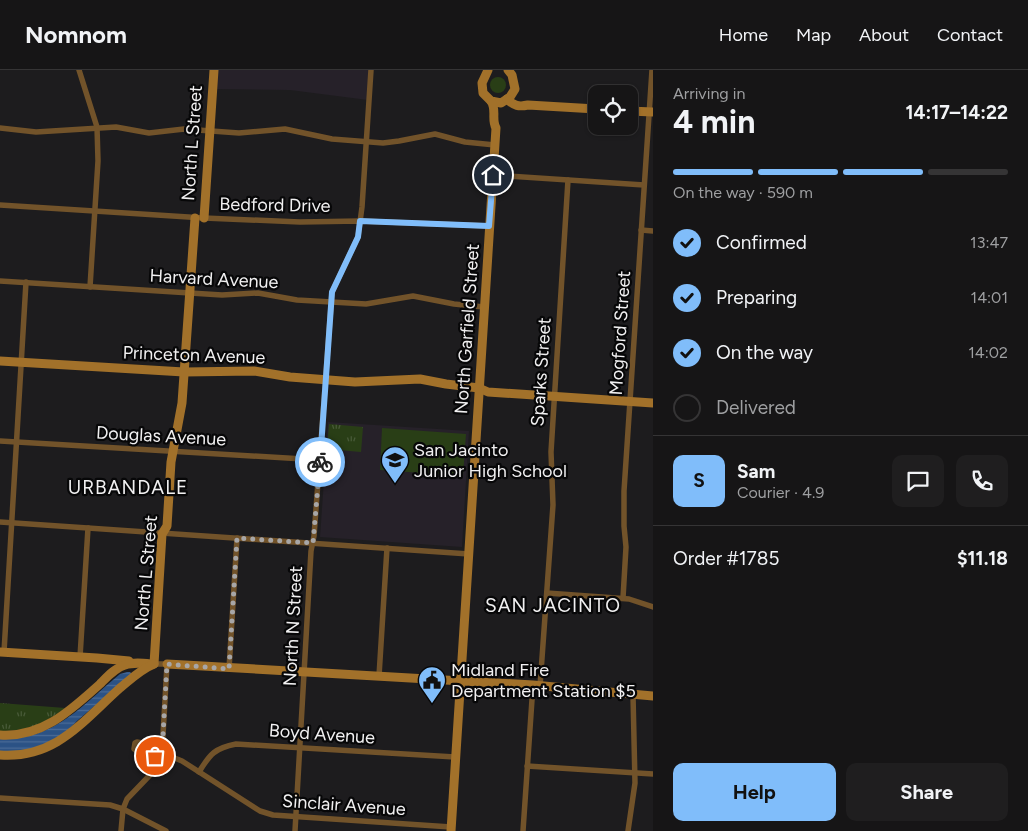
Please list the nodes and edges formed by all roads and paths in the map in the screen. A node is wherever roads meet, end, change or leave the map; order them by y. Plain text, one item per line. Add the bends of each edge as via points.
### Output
1 (79, 70) edge
2 (214, 70) edge
3 (371, 70) edge
4 (486, 70) edge
5 (508, 70) edge
6 (652, 70) edge
7 (508, 98) junction
8 (492, 101) junction
9 (588, 109) edge
10 (638, 111) edge
11 (651, 112) edge
12 (97, 127) junction
13 (0, 128) edge
14 (496, 128) junction
15 (210, 130) junction
16 (366, 142) junction
17 (494, 145) junction
18 (493, 175) junction
19 (568, 180) junction
20 (644, 185) junction
21 (0, 205) edge
22 (95, 212) junction
23 (199, 218) junction
24 (360, 221) junction
25 (489, 226) junction
26 (642, 230) junction
27 (653, 231) edge
28 (0, 281) edge
29 (26, 282) junction
30 (90, 287) junction
31 (189, 293) junction
32 (331, 302) junction
33 (484, 307) junction
34 (0, 361) edge
35 (22, 362) junction
36 (184, 372) junction
37 (325, 380) junction
38 (479, 388) junction
39 (555, 397) junction
40 (631, 402) junction
41 (653, 403) edge
42 (0, 441) edge
43 (17, 442) junction
44 (172, 452) junction
45 (320, 460) junction
46 (0, 522) edge
47 (13, 523) junction
48 (88, 528) junction
49 (162, 534) junction
50 (237, 538) junction
51 (313, 543) junction
52 (387, 548) junction
53 (469, 554) junction
54 (547, 593) junction
55 (622, 598) junction
56 (653, 608) edge
57 (2, 652) edge
58 (80, 657) junction
59 (154, 664) junction
60 (167, 664) junction
61 (229, 669) junction
62 (305, 673) junction
63 (379, 676) junction
64 (460, 681) junction
65 (537, 686) junction
66 (632, 695) junction
67 (653, 696) edge
68 (0, 735) edge
69 (301, 748) junction
70 (162, 753) junction
71 (0, 755) edge
72 (455, 757) junction
73 (527, 766) junction
74 (199, 772) junction
75 (634, 773) junction
76 (653, 774) edge
77 (0, 798) edge
78 (123, 809) junction
79 (296, 817) junction
80 (451, 829) edge
81 (121, 831) edge
82 (166, 831) edge
83 (295, 831) edge
84 (523, 831) edge
85 (628, 831) edge

1 - 12 street
2 - 15 main road, North L Street
3 - 16 street, North N Street
4 - 8 main road via 482,88
5 - 7 main road via 515,84
6 - 11 street, Mogford Street
7 - 8 main road via 496,103
7 - 9 main road via 528,105
7 - 14 main road via 500,110
8 - 14 main road
10 - 11 main road
11 - 20 street, Mogford Street
12 - 13 street via 36,132
12 - 15 street via 149,133
12 - 22 street
14 - 17 main road, North Garfield Street
15 - 16 street via 239,133 285,129
15 - 23 main road, North L Street
16 - 17 street via 399,142 435,134
16 - 24 street, North N Street
17 - 18 main road, North Garfield Street
18 - 19 street
18 - 25 main road, North Garfield Street
19 - 20 street
19 - 39 street, Sparks Street
20 - 26 street, Mogford Street
21 - 22 street, Bedford Drive
22 - 23 street, Bedford Drive
22 - 30 street
23 - 24 street, Bedford Drive
23 - 31 main road, North L Street
24 - 25 street, Bedford Drive
24 - 32 street, North N Street via 358,237 335,283
25 - 33 main road, North Garfield Street
26 - 27 street
26 - 40 street, Mogford Street
28 - 29 street, Harvard Avenue
29 - 30 street, Harvard Avenue
29 - 35 street
30 - 31 street, Harvard Avenue
31 - 32 street, Harvard Avenue via 258,293
31 - 36 main road, North L Street
32 - 33 street, Harvard Avenue via 366,304 413,296
32 - 37 street, North N Street
33 - 38 main road, North Garfield Street
34 - 35 main road, Princeton Avenue
35 - 36 main road, Princeton Avenue
35 - 43 street
36 - 37 main road, Princeton Avenue via 254,371
36 - 44 main road, North L Street via 182,403
37 - 38 main road, Princeton Avenue via 373,382 417,378
37 - 45 street, North N Street
38 - 39 main road, Princeton Avenue via 488,392
38 - 53 main road, North Garfield Street
39 - 40 main road, Princeton Avenue
39 - 54 street, Sparks Street
40 - 41 main road, Princeton Avenue
40 - 55 street, Mogford Street via 624,492 626,547
42 - 43 street, Douglas Avenue
43 - 44 street, Douglas Avenue
43 - 47 street
44 - 45 street, Douglas Avenue
44 - 49 main road, North L Street via 167,526
45 - 51 street, North N Street
46 - 47 street
47 - 48 street
47 - 57 street
48 - 49 street
48 - 58 street
49 - 50 street
49 - 59 main road, North L Street
50 - 51 street
50 - 61 street
51 - 52 street
51 - 62 street, North N Street
52 - 53 street
52 - 63 street
53 - 64 main road, North Garfield Street
54 - 55 street
54 - 65 street, Sparks Street
55 - 56 street
57 - 58 main road
58 - 59 main road
59 - 60 street
59 - 68 main road via 132,663 119,667 52,723 21,734
59 - 71 main road via 133,677 57,743 27,754
60 - 61 main road
60 - 70 street
61 - 62 main road
62 - 63 main road
62 - 69 street, North N Street
63 - 64 main road
64 - 65 main road
64 - 72 main road, North Garfield Street
65 - 66 main road
65 - 73 street, Sparks Street
66 - 67 main road
66 - 75 street
69 - 72 street, Boyd Avenue
69 - 74 street, Boyd Avenue via 224,746 211,754
69 - 79 street, North N Street
70 - 74 street, Sinclair Avenue
70 - 78 street
72 - 80 main road, North Garfield Street
73 - 75 street
73 - 84 street, Sparks Street
74 - 79 street, Sinclair Avenue via 260,811
75 - 76 street
75 - 85 street via 636,783
77 - 78 street
78 - 81 street
78 - 82 street
79 - 80 street, Sinclair Avenue
79 - 83 street, North N Street

